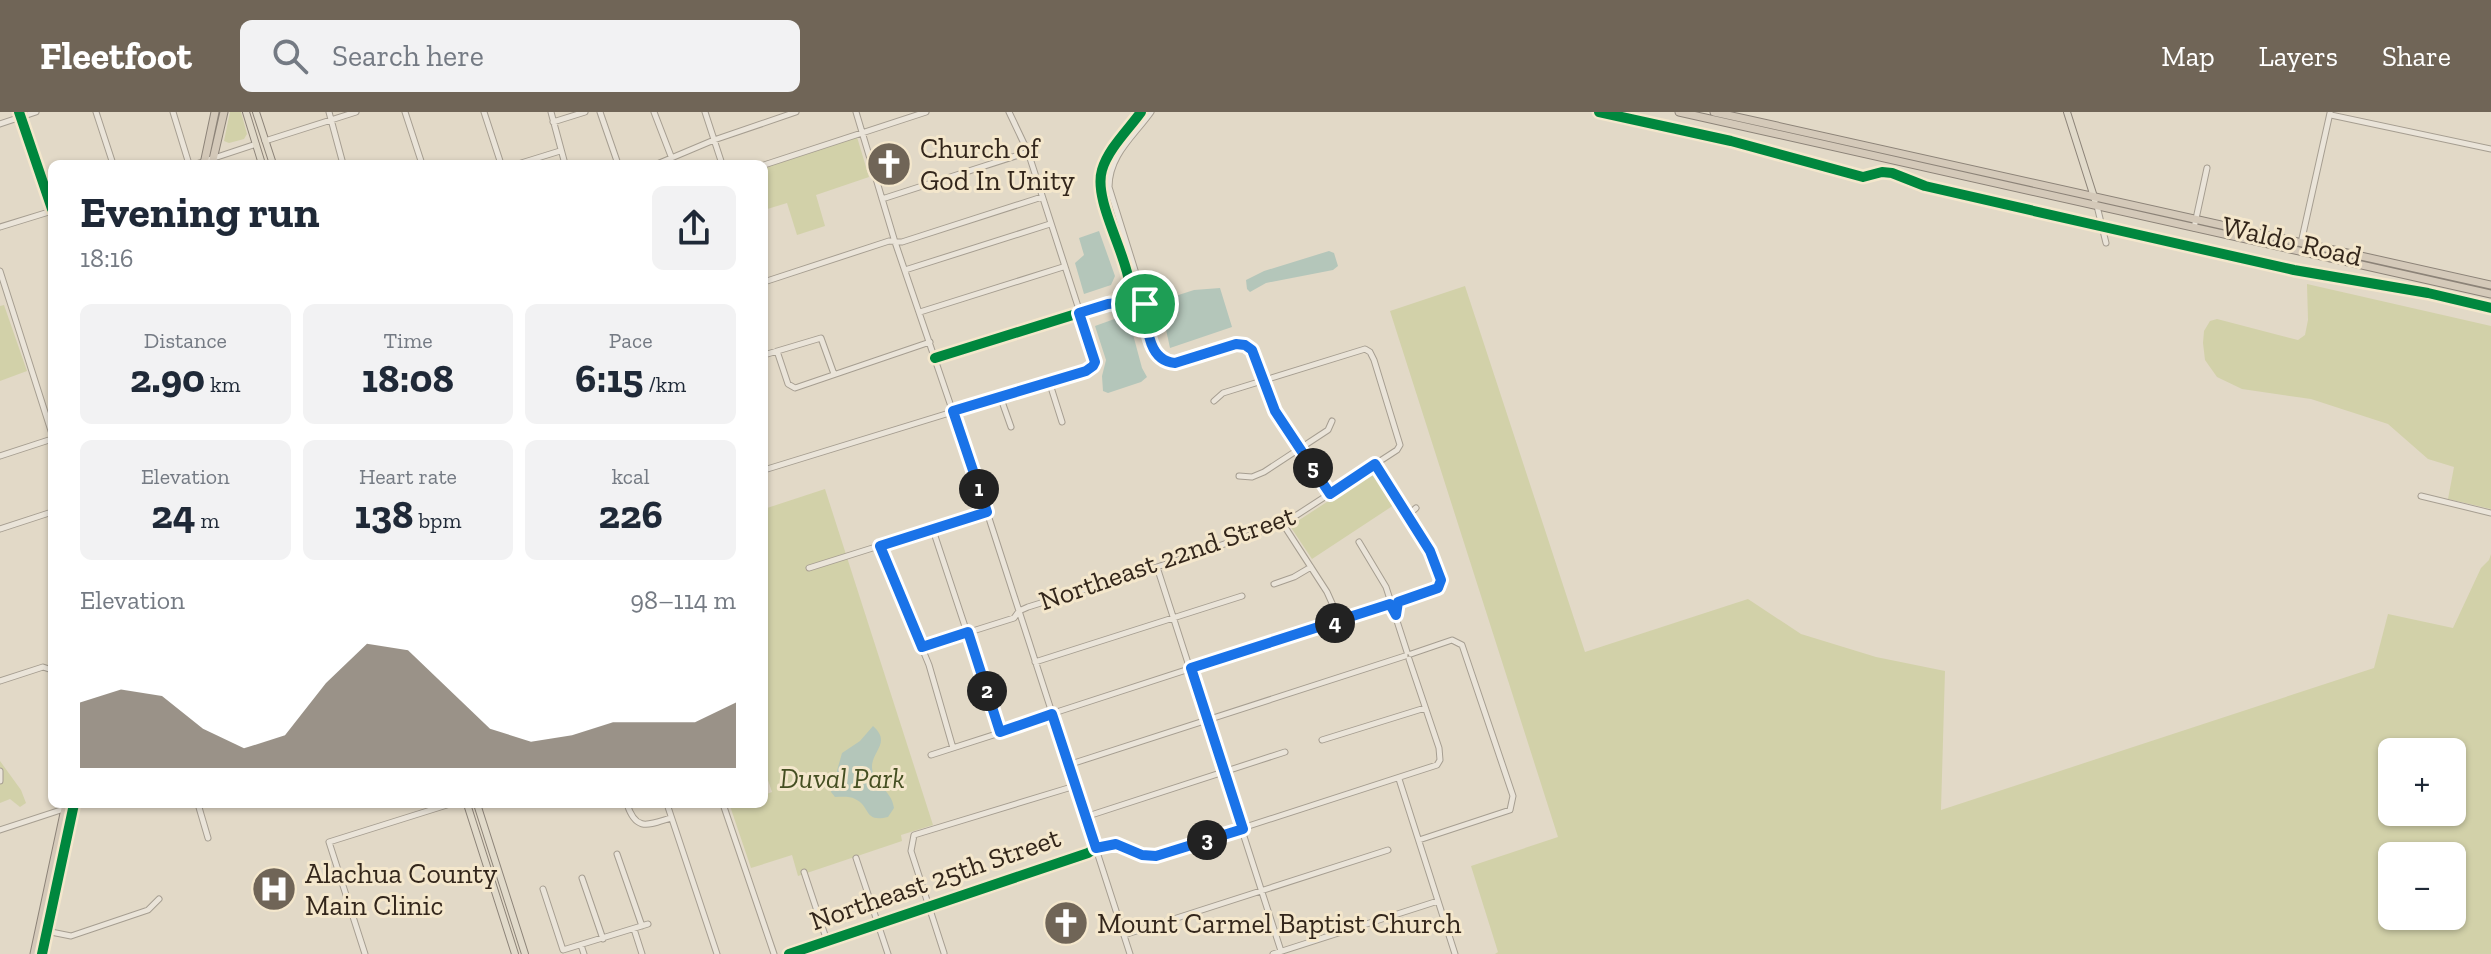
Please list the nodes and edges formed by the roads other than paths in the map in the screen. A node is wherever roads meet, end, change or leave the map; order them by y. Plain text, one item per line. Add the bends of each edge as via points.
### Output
1 (36, 112) edge
2 (96, 112) edge
3 (173, 112) edge
4 (215, 112) edge
5 (224, 112) edge
6 (246, 112) edge
7 (256, 112) edge
8 (329, 112) edge
9 (356, 112) edge
10 (405, 112) edge
11 (484, 112) edge
12 (551, 112) edge
13 (585, 112) edge
14 (600, 112) edge
15 (654, 112) edge
16 (705, 112) edge
17 (796, 112) edge
18 (856, 112) edge
19 (926, 112) edge
20 (1009, 112) edge
21 (1141, 112) edge
22 (1151, 112) edge
23 (1679, 112) edge
24 (1714, 112) edge
25 (2067, 112) edge
26 (2330, 113) edge
27 (20, 114) edge
28 (332, 120) junction
29 (553, 122) junction
30 (1759, 123) junction
31 (0, 124) edge
32 (1132, 125) junction
33 (1138, 129) junction
34 (863, 133) junction
35 (714, 140) junction
36 (265, 141) junction
37 (256, 144) junction
38 (2491, 149) edge
39 (560, 151) junction
40 (1028, 152) junction
41 (112, 160) edge
42 (188, 160) edge
43 (209, 160) edge
44 (210, 160) edge
45 (214, 160) edge
46 (261, 160) edge
47 (272, 160) edge
48 (342, 160) edge
49 (421, 160) edge
50 (500, 160) edge
51 (531, 160) edge
52 (563, 160) edge
53 (617, 160) edge
54 (673, 160) edge
55 (675, 160) edge
56 (721, 160) edge
57 (768, 164) edge
58 (2207, 168) dead end
59 (2008, 181) junction
60 (2094, 196) junction
61 (1042, 197) junction
62 (48, 198) edge
63 (882, 199) junction
64 (2097, 205) junction
65 (48, 211) edge
66 (1050, 224) junction
67 (2195, 224) junction
68 (0, 227) edge
69 (895, 242) junction
70 (2106, 243) dead end
71 (2300, 247) junction
72 (1063, 267) junction
73 (905, 270) junction
74 (0, 271) edge
75 (768, 281) edge
76 (1139, 283) junction
77 (2491, 285) edge
78 (1130, 286) junction
79 (1126, 294) junction
80 (2491, 294) edge
81 (1128, 302) junction
82 (1108, 304) junction
83 (1145, 304) junction
84 (1138, 307) junction
85 (920, 312) junction
86 (1079, 313) junction
87 (1147, 329) junction
88 (930, 342) junction
89 (777, 351) junction
90 (768, 354) edge
91 (935, 358) junction
92 (834, 374) junction
93 (1262, 380) junction
94 (1049, 381) junction
95 (1000, 396) junction
96 (1214, 401) dead end
97 (48, 411) edge
98 (953, 411) junction
99 (1332, 421) dead end
100 (1062, 422) dead end
101 (1011, 427) dead end
102 (48, 438) edge
103 (1300, 449) junction
104 (0, 456) edge
105 (1375, 464) junction
106 (768, 469) edge
107 (1239, 476) dead end
108 (1330, 494) junction
109 (2421, 496) dead end
110 (1416, 508) dead end
111 (987, 512) junction
112 (48, 513) edge
113 (2491, 513) edge
114 (1408, 515) junction
115 (1283, 524) junction
116 (0, 529) edge
117 (933, 530) junction
118 (1359, 542) dead end
119 (880, 546) junction
120 (1157, 567) junction
121 (1311, 567) junction
122 (809, 568) dead end
123 (1274, 584) dead end
124 (1242, 596) dead end
125 (1398, 602) junction
126 (1390, 604) junction
127 (1019, 611) junction
128 (1396, 615) junction
129 (1175, 618) junction
130 (1340, 621) junction
131 (968, 632) junction
132 (922, 647) junction
133 (1408, 655) junction
134 (1035, 662) junction
135 (1191, 668) junction
136 (48, 669) edge
137 (0, 681) edge
138 (1425, 708) junction
139 (1052, 714) junction
140 (1208, 721) junction
141 (1000, 732) junction
142 (1322, 740) dead end
143 (953, 748) junction
144 (1285, 752) dead end
145 (931, 755) dead end
146 (1068, 765) junction
147 (0, 771) edge
148 (1225, 771) junction
149 (1399, 779) junction
150 (0, 781) edge
151 (1075, 786) junction
152 (63, 808) edge
153 (71, 808) edge
154 (199, 808) edge
155 (437, 808) edge
156 (468, 808) edge
157 (478, 808) edge
158 (629, 808) edge
159 (668, 808) edge
160 (724, 808) edge
161 (1085, 817) junction
162 (671, 818) junction
163 (1243, 829) junction
164 (0, 830) edge
165 (208, 838) dead end
166 (1419, 840) junction
167 (1096, 848) junction
168 (1388, 850) dead end
169 (617, 854) dead end
170 (856, 858) dead end
171 (804, 872) dead end
172 (582, 878) dead end
173 (543, 889) dead end
174 (1262, 890) junction
175 (506, 894) junction
176 (497, 896) junction
177 (159, 899) dead end
178 (1438, 901) junction
179 (930, 906) junction
180 (879, 924) junction
181 (634, 929) junction
182 (43, 931) junction
183 (1124, 935) junction
184 (603, 939) junction
185 (827, 941) junction
186 (581, 945) junction
187 (1281, 951) junction
188 (944, 953) edge
189 (34, 954) edge
190 (42, 954) edge
191 (365, 954) edge
192 (515, 954) edge
193 (525, 954) edge
194 (584, 954) edge
195 (642, 954) edge
196 (717, 954) edge
197 (774, 954) edge
198 (789, 954) edge
199 (888, 954) edge
200 (1130, 954) edge
201 (1273, 954) edge
202 (1455, 954) edge

1 - 27 street
2 - 41 street
3 - 42 street
4 - 43 highway
5 - 44 highway
6 - 37 main road
7 - 36 main road
8 - 28 street
9 - 28 street
10 - 49 street
11 - 50 street
12 - 29 street
13 - 29 street
14 - 53 street
15 - 54 street
16 - 35 street
17 - 35 street
18 - 34 street
19 - 34 street
20 - 40 street
21 - 32 street
22 - 33 street
23 - 30 highway
24 - 30 highway
25 - 60 main road
26 - 38 street
26 - 71 street
27 - 31 street
27 - 62 street
28 - 36 street
28 - 48 street
29 - 39 street
30 - 59 highway
32 - 33 street
32 - 78 street via 1108,157 1100,180
33 - 76 street via 1113,162 1109,187
34 - 57 street
34 - 63 street
35 - 55 street
35 - 56 street
36 - 37 main road
36 - 47 main road
37 - 45 street
37 - 46 main road
39 - 51 street
39 - 52 street
40 - 61 street
40 - 63 street
58 - 67 street
59 - 60 highway, Waldo Road
59 - 64 highway, Waldo Road
60 - 64 main road
60 - 67 highway, Waldo Road
61 - 66 street
61 - 69 street
63 - 69 street
64 - 67 highway, Waldo Road
64 - 70 street
65 - 68 street
66 - 72 street
66 - 73 street
67 - 71 highway, Waldo Road
69 - 73 street
69 - 75 street
71 - 77 highway, Waldo Road
71 - 80 highway, Waldo Road
72 - 85 street
72 - 86 street
73 - 85 street
74 - 97 street
76 - 78 street
76 - 83 street via 1149,291
78 - 79 street
79 - 81 street
79 - 82 street
81 - 82 street
81 - 84 street
82 - 86 street
83 - 84 street
83 - 87 street
84 - 87 street
85 - 88 street
86 - 91 street
86 - 94 street via 1093,366
87 - 93 street via 1154,349 1168,362 1245,345 1252,350
88 - 91 street
88 - 92 street
89 - 90 street
89 - 92 street via 821,338
89 - 92 street via 788,384 795,388
91 - 98 street
93 - 96 street
93 - 103 street
93 - 105 street, Northeast 22nd Street via 1365,349 1370,352 1400,445
94 - 95 street
94 - 100 street
95 - 98 street
95 - 101 street
98 - 106 street
98 - 111 street
99 - 103 street via 1328,430
102 - 104 street
103 - 107 street via 1264,472
103 - 108 street
105 - 108 street, Northeast 22nd Street
105 - 114 street
108 - 115 street, Northeast 22nd Street
109 - 113 street
110 - 114 street
111 - 117 street
111 - 127 street
112 - 116 street
114 - 125 street via 1440,572 1441,585
115 - 120 street, Northeast 22nd Street
115 - 121 street
117 - 119 street
117 - 131 street
118 - 126 street via 1382,578
119 - 122 street
119 - 132 street
120 - 127 street, Northeast 22nd Street
120 - 129 street
121 - 123 street
121 - 130 street
124 - 129 street
125 - 126 street
125 - 128 street
126 - 128 street
126 - 130 street
127 - 131 street, Northeast 22nd Street via 1014,618
127 - 134 street
128 - 133 street
129 - 134 street
129 - 135 street
130 - 135 street
131 - 132 street, Northeast 22nd Street
131 - 141 street
132 - 143 street
133 - 138 street
133 - 140 street
133 - 166 street via 1452,640 1462,645 1513,796 1510,810
134 - 139 street
135 - 139 street
135 - 140 street
136 - 137 street
138 - 142 street
138 - 149 street, Northeast 25th Street via 1439,762
139 - 141 street
139 - 146 street
140 - 146 street
140 - 148 street
141 - 143 street
143 - 145 street
144 - 148 street
146 - 151 street
147 - 150 street
148 - 161 street
148 - 163 street
149 - 163 street, Northeast 25th Street
149 - 166 street
151 - 161 street
151 - 179 street via 914,835 911,851
152 - 164 street
153 - 182 highway
154 - 165 street
155 - 191 street via 329,842
156 - 176 main road
157 - 175 main road
158 - 162 street via 634,821 646,825
159 - 162 street
160 - 197 street
161 - 167 street
162 - 196 street
163 - 167 street, Northeast 25th Street via 1156,856 1116,844
163 - 174 street
166 - 178 street
167 - 179 street, Northeast 25th Street
167 - 183 street
168 - 174 street
169 - 181 street via 645,925
170 - 180 street
171 - 185 street
172 - 184 street
173 - 186 street via 563,950
174 - 183 street
174 - 187 street
175 - 176 main road
175 - 193 main road
176 - 192 main road
177 - 182 street via 148,910 71,936
178 - 187 street
178 - 202 street
179 - 180 street, Northeast 25th Street
179 - 188 street
180 - 185 street, Northeast 25th Street
180 - 199 street
181 - 184 street
181 - 195 street
182 - 189 highway
182 - 190 highway
183 - 200 street
184 - 186 street
185 - 198 street, Northeast 25th Street
186 - 194 street
187 - 201 street

